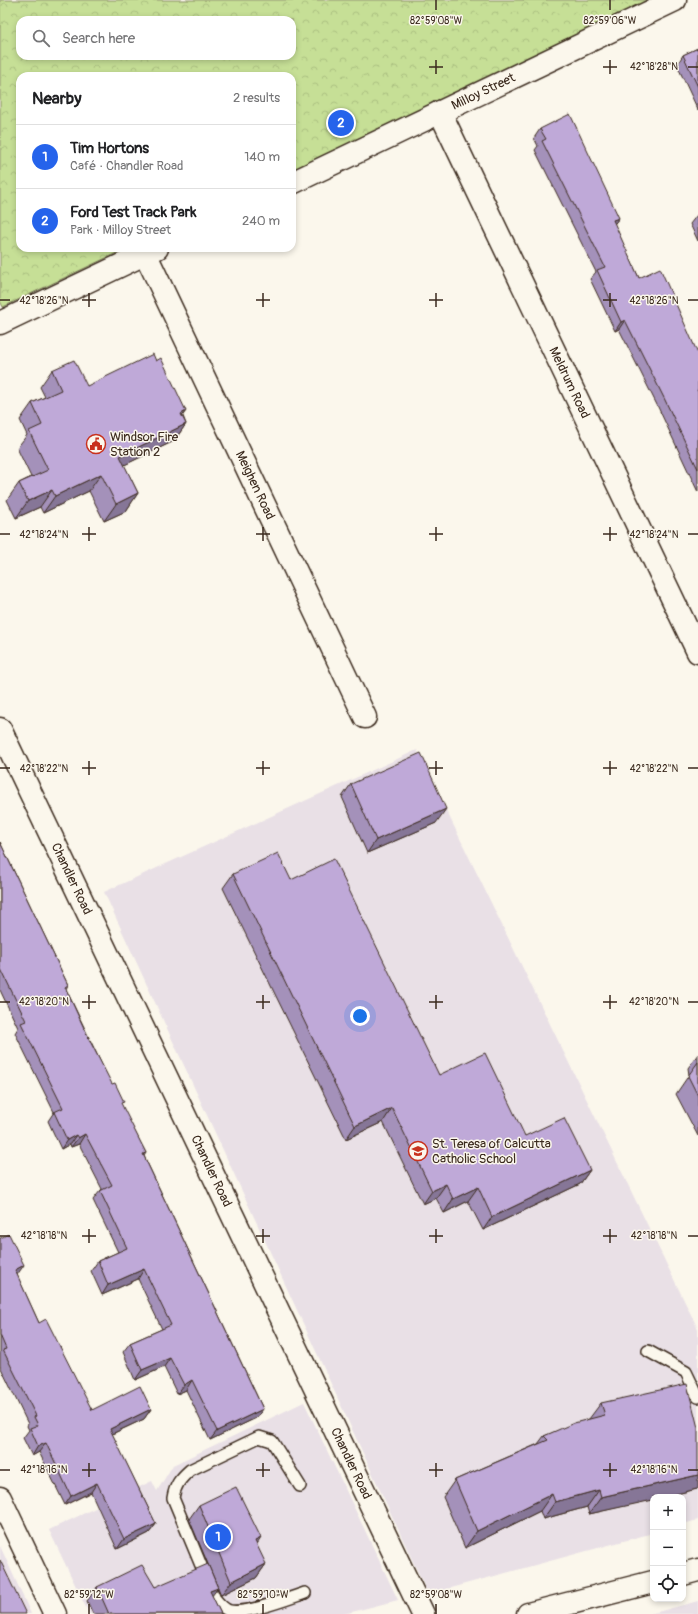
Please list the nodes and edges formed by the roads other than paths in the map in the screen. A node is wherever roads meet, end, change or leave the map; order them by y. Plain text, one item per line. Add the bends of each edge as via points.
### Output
1 (675, 0) edge
2 (440, 112) junction
3 (296, 181) edge
4 (149, 252) edge
5 (151, 252) edge
6 (0, 323) edge
7 (698, 652) edge
8 (365, 717) dead end
9 (0, 729) edge
10 (648, 1351) dead end
11 (698, 1397) edge
12 (300, 1486) dead end
13 (0, 1500) edge
14 (698, 1570) edge
15 (686, 1573) edge
16 (650, 1583) edge
17 (305, 1593) dead end
18 (55, 1614) edge
19 (423, 1614) edge
20 (528, 1614) edge

1 - 2 street, Milloy Street
2 - 3 street, Milloy Street
2 - 7 street, Meldrum Road
4 - 6 street
5 - 8 street, Meighen Road
9 - 19 street, Chandler Road
10 - 11 lane via 686,1372
12 - 17 lane via 272,1441 259,1437 190,1470 174,1488 173,1498 215,1599 222,1607 230,1611 247,1613
13 - 18 street
14 - 15 street
16 - 20 street

